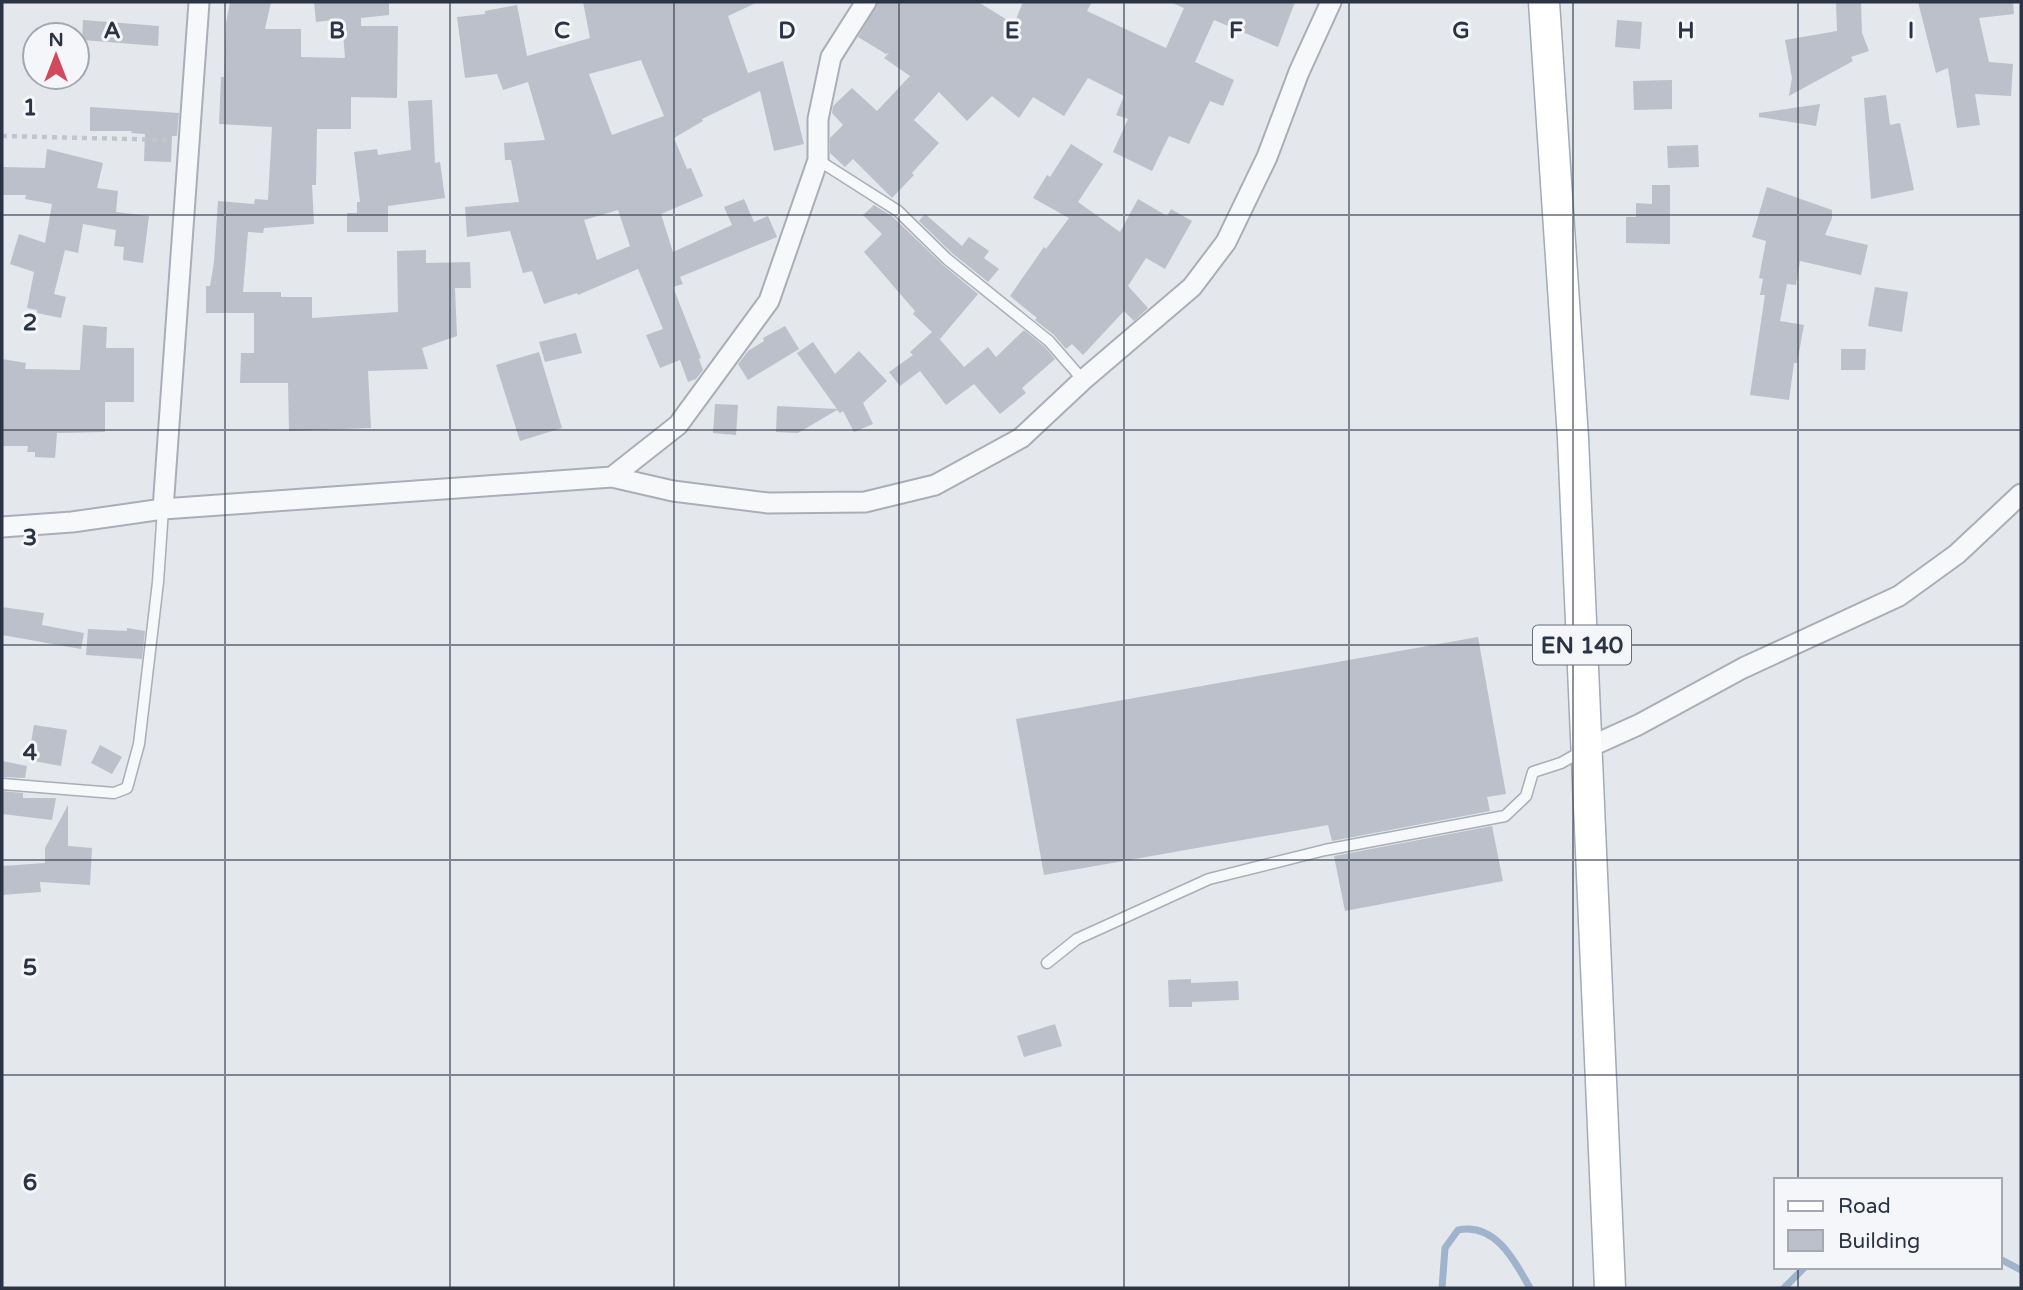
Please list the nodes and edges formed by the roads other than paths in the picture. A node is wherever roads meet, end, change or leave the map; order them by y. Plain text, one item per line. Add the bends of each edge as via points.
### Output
1 (199, 2) edge
2 (866, 2) edge
3 (1331, 2) edge
4 (1544, 2) edge
5 (818, 160) junction
6 (1083, 380) junction
7 (612, 477) junction
8 (2021, 494) edge
9 (163, 509) junction
10 (2, 527) edge
11 (1587, 748) junction
12 (2, 784) edge
13 (1047, 964) dead end
14 (1610, 1288) edge

1 - 9 street
2 - 5 street via 831,57 818,119
3 - 6 street via 1226,242 1192,287
4 - 11 main road, EN 140 via 1573,438
5 - 6 lane via 898,211 947,259 1049,341
5 - 7 street via 769,301 678,425
6 - 7 street via 1021,438 935,485 865,502 768,503 673,491
7 - 9 street
8 - 11 street via 1956,554 1899,596 1743,668
9 - 10 street
9 - 12 lane via 139,744 127,788 114,793
11 - 13 lane via 1533,772 1526,796 1505,816 1209,879 1077,939
11 - 14 main road, EN 140

